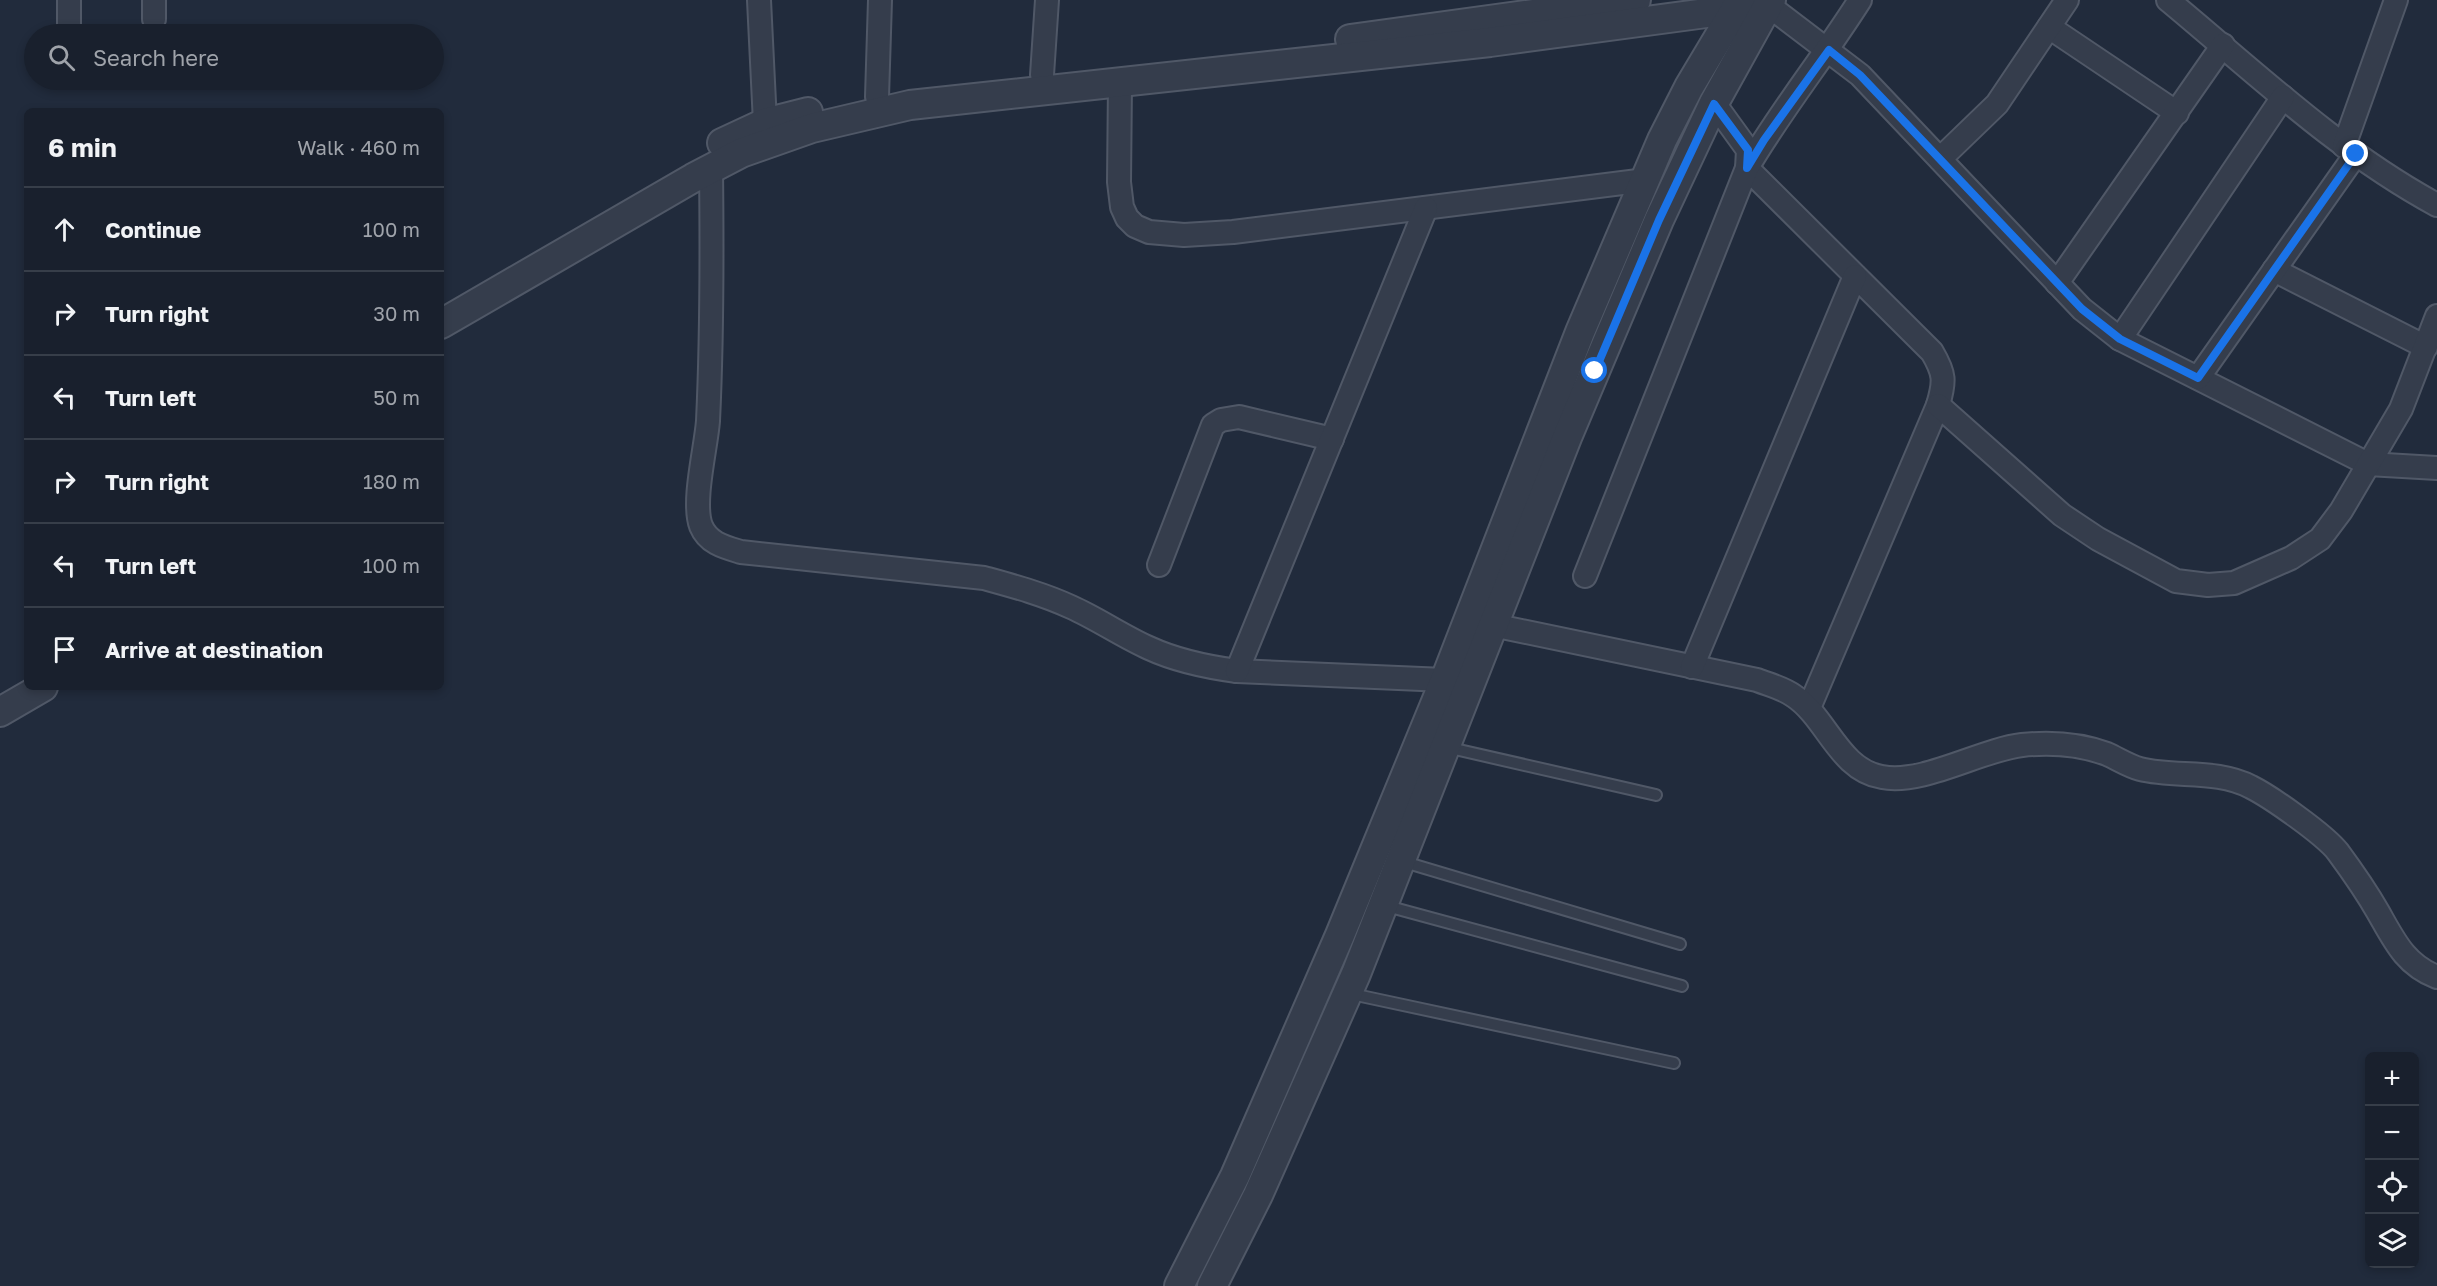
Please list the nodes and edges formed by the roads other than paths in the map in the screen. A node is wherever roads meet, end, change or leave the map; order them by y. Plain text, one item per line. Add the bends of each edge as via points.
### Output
1 (69, 0) edge
2 (759, 0) edge
3 (880, 0) edge
4 (1047, 0) edge
5 (1636, 0) edge
6 (1860, 0) edge
7 (2067, 0) edge
8 (2168, 0) edge
9 (2396, 0) edge
10 (1755, 3) edge
11 (1570, 13) edge
12 (69, 24) edge
13 (2049, 27) junction
14 (2223, 45) junction
15 (1829, 50) junction
16 (1042, 75) junction
17 (1120, 83) junction
18 (877, 97) junction
19 (2283, 97) junction
20 (1714, 104) junction
21 (2177, 113) junction
22 (765, 123) junction
23 (2350, 150) junction
24 (1940, 159) junction
25 (1747, 168) junction
26 (711, 169) junction
27 (1646, 180) junction
28 (2437, 205) edge
29 (1425, 208) junction
30 (2274, 270) junction
31 (1855, 276) junction
32 (2057, 284) junction
33 (444, 300) edge
34 (444, 322) edge
35 (2433, 334) edge
36 (2120, 339) junction
37 (2198, 378) junction
38 (1938, 405) junction
39 (1332, 438) junction
40 (2368, 464) junction
41 (2437, 468) edge
42 (1159, 565) dead end
43 (1585, 576) dead end
44 (1480, 623) junction
45 (1692, 667) junction
46 (1238, 671) junction
47 (24, 678) edge
48 (1445, 680) junction
49 (38, 690) edge
50 (0, 691) edge
51 (1809, 708) junction
52 (0, 712) edge
53 (1445, 747) junction
54 (1656, 795) dead end
55 (1400, 861) junction
56 (1383, 905) junction
57 (1680, 944) dead end
58 (2437, 977) edge
59 (1682, 986) dead end
60 (1347, 993) junction
61 (1674, 1063) dead end
62 (1179, 1286) edge
63 (1212, 1286) edge

1 - 12 street
2 - 22 street
3 - 18 street
4 - 16 street
5 - 11 street
6 - 15 street
7 - 13 street
8 - 14 street
9 - 23 street
10 - 11 street
10 - 15 street
10 - 20 street
10 - 27 street via 1689,87
11 - 16 street
11 - 17 street via 1490,42
13 - 21 street
13 - 24 street via 1996,104
14 - 19 street
14 - 21 street
15 - 24 street via 1860,75
15 - 25 street
16 - 18 street
17 - 26 street via 910,105 812,128 741,153
17 - 29 street via 1122,207 1135,226 1149,232 1184,236 1233,232
18 - 22 street
19 - 23 street
19 - 36 street
20 - 25 street via 1748,150
20 - 44 street
21 - 32 street
22 - 33 street via 736,135
23 - 28 street
23 - 30 street
24 - 32 street
25 - 31 street
25 - 43 street
26 - 34 street
26 - 46 street via 710,378 698,507 707,537 741,552 984,578 1068,606 1181,661
27 - 29 street
27 - 44 street via 1580,332
29 - 39 street
30 - 35 street
30 - 37 street
31 - 38 street via 1932,352 1942,370 1944,385
31 - 45 street
32 - 36 street
35 - 40 street via 2402,409
36 - 37 street
37 - 40 street
38 - 40 street via 2062,515 2176,581 2234,583 2291,558 2320,539
38 - 51 street
39 - 42 street via 1239,417 1213,425
39 - 46 street
40 - 41 street
44 - 45 street
44 - 48 street
44 - 53 street
45 - 51 street via 1782,688
46 - 48 street
47 - 50 street
48 - 62 street via 1287,1061
49 - 52 street
51 - 58 street via 1852,761 1882,778 1946,768 2021,746 2063,744 2105,754 2140,769 2215,776 2251,787 2337,850 2399,950 2410,962
53 - 54 lane
53 - 55 street
55 - 56 street
55 - 57 lane
56 - 59 lane
56 - 60 street
60 - 61 lane
60 - 63 street via 1258,1195

